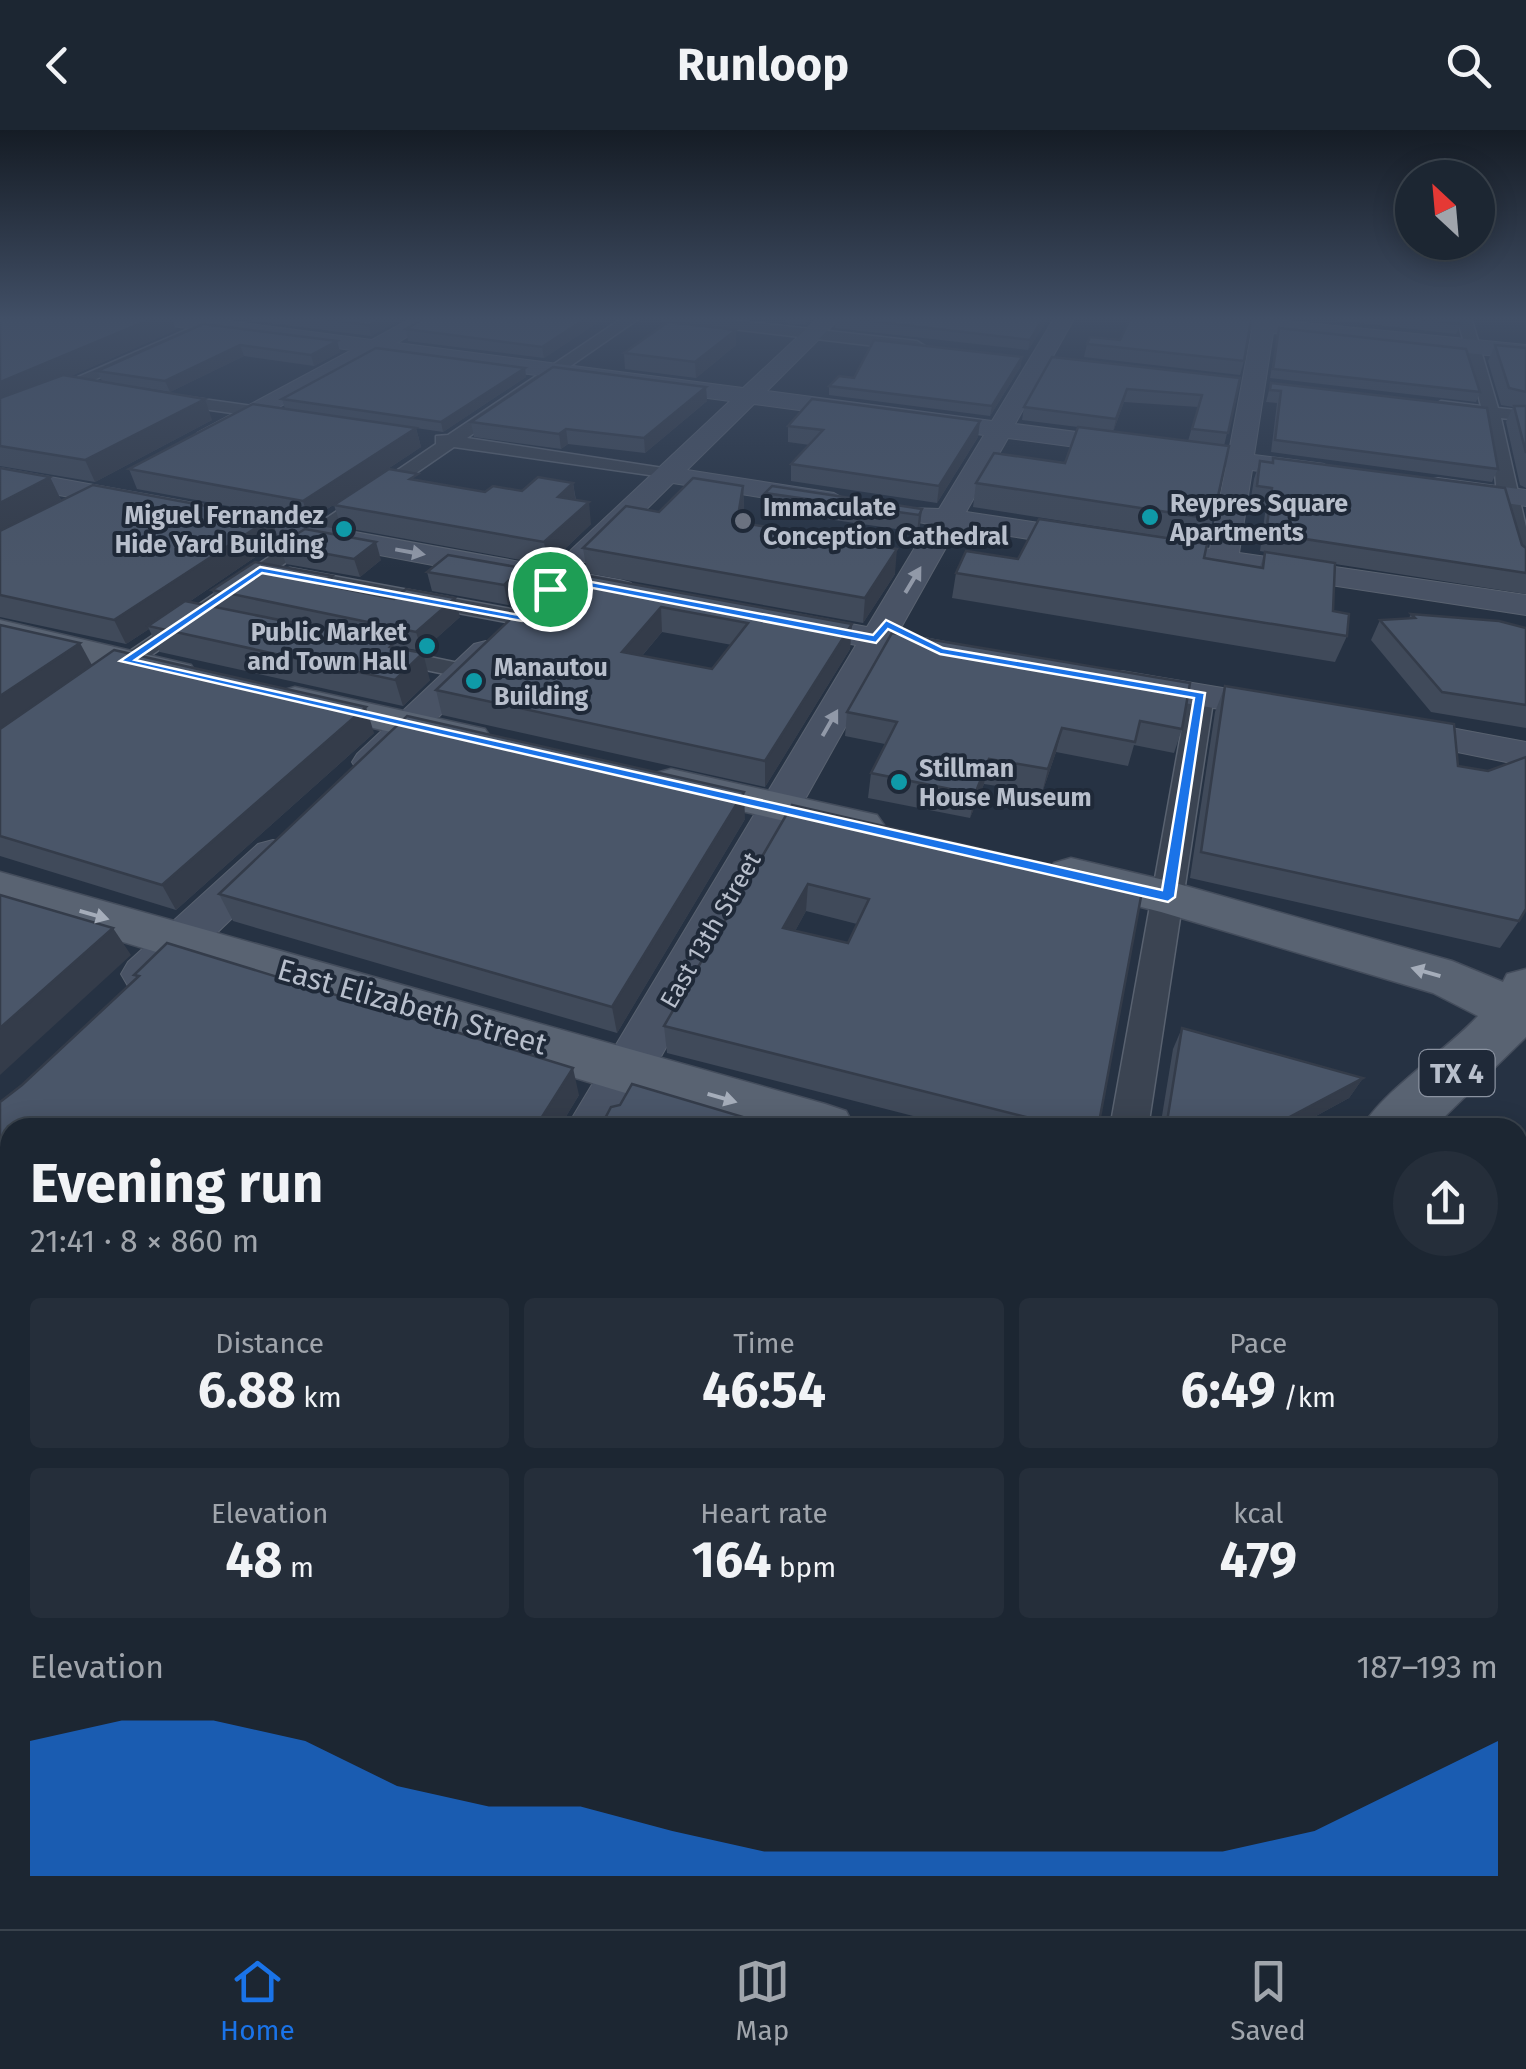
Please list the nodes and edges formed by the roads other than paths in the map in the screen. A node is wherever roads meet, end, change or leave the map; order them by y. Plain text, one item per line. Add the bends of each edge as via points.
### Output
1 (36, 401) edge
2 (182, 401) edge
3 (277, 401) edge
4 (512, 401) edge
5 (742, 401) edge
6 (800, 401) edge
7 (1018, 401) edge
8 (1248, 401) edge
9 (1489, 401) edge
10 (1416, 404) edge
11 (258, 411) junction
12 (1492, 412) junction
13 (1526, 416) edge
14 (0, 417) edge
15 (308, 419) edge
16 (1000, 428) junction
17 (416, 436) edge
18 (452, 442) junction
19 (182, 451) edge
20 (1238, 460) junction
21 (137, 474) edge
22 (663, 474) junction
23 (1350, 475) edge
24 (0, 476) edge
25 (1409, 482) edge
26 (101, 494) junction
27 (1516, 496) edge
28 (852, 504) edge
29 (891, 510) edge
30 (68, 512) edge
31 (946, 518) junction
32 (314, 535) junction
33 (1223, 560) junction
34 (1526, 563) edge
35 (260, 570) junction
36 (560, 579) junction
37 (646, 595) edge
38 (1526, 606) edge
39 (192, 614) junction
40 (760, 617) edge
41 (522, 618) junction
42 (228, 622) edge
43 (881, 631) junction
44 (0, 632) edge
45 (363, 650) edge
46 (996, 660) edge
47 (126, 661) junction
48 (464, 671) junction
49 (1087, 676) edge
50 (79, 694) edge
51 (1201, 695) junction
52 (410, 725) junction
53 (511, 747) edge
54 (1526, 754) edge
55 (624, 772) edge
56 (342, 789) edge
57 (782, 806) junction
58 (304, 825) edge
59 (899, 834) edge
60 (1034, 865) edge
61 (0, 888) edge
62 (1168, 897) junction
63 (182, 940) junction
64 (119, 999) edge
65 (1522, 1006) edge
66 (628, 1070) junction
67 (599, 1118) edge
68 (791, 1118) edge
69 (1132, 1118) edge
70 (1404, 1118) edge

1 - 14 street
2 - 11 street
3 - 11 main road
4 - 18 street
5 - 22 main road
6 - 16 main road
7 - 16 main road, East 13th Street
8 - 20 main road
9 - 12 street
10 - 12 street
11 - 15 street
11 - 19 main road
12 - 13 street
12 - 27 street
16 - 20 main road
16 - 31 main road, East 13th Street
17 - 18 street
18 - 22 street
18 - 32 street
20 - 23 main road
20 - 33 main road
21 - 26 main road
22 - 28 main road
22 - 36 main road
24 - 26 main road
25 - 27 main road
26 - 30 main road
26 - 32 main road
27 - 34 street
29 - 31 main road
31 - 33 main road
43 -> 31 main road, East 13th Street
32 - 35 street
32 -> 36 main road
33 - 38 main road
35 - 39 street
35 - 41 street
36 - 37 main road
36 - 41 main road
39 - 42 street
39 - 47 street
40 - 43 main road
41 - 48 main road
43 - 46 main road
57 -> 43 main road, East 13th Street
44 - 47 main road
45 - 48 street
47 - 50 street
47 - 52 main road
48 - 52 main road
49 - 51 main road
51 - 54 main road
51 - 62 street
52 - 53 main road
52 - 56 main road
55 - 57 main road
57 - 59 main road
57 - 66 main road, East 13th Street
58 - 63 main road
60 - 62 main road
61 -> 63 main road, East Elizabeth Street
65 -> 62 main road
62 - 69 street
63 - 64 main road
63 - 66 main road, East Elizabeth Street
65 - 70 main road, TX 4
66 - 67 main road, East 13th Street
66 -> 68 main road, East Elizabeth Street

